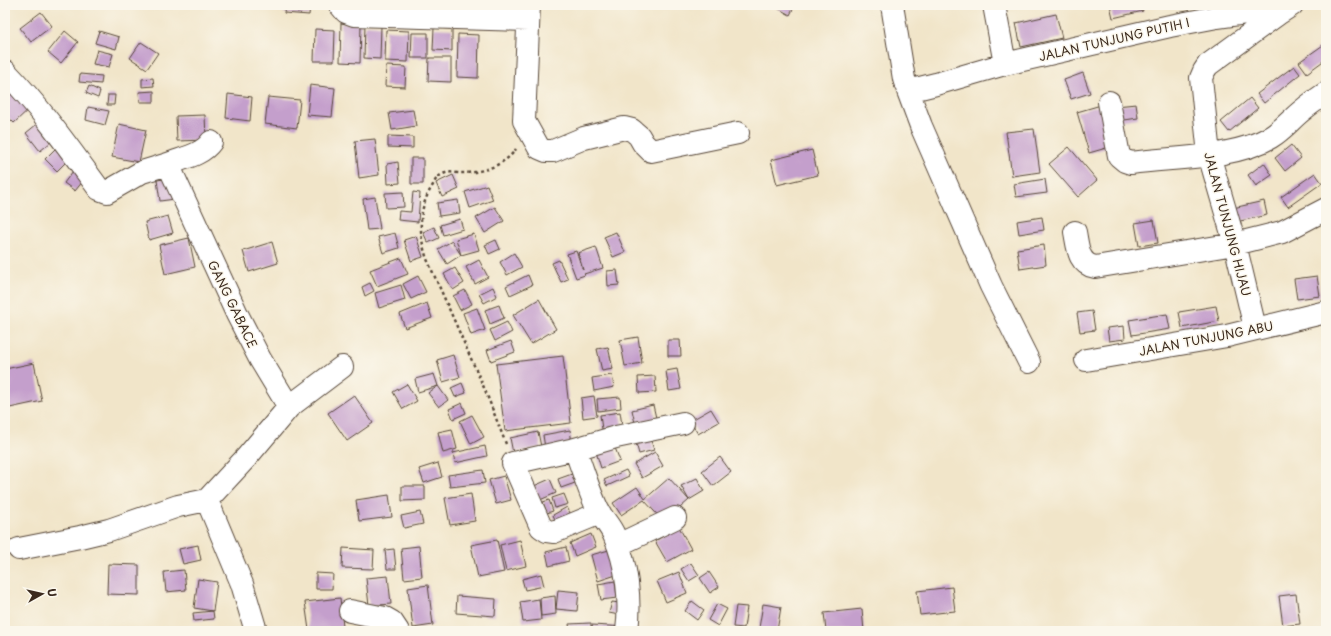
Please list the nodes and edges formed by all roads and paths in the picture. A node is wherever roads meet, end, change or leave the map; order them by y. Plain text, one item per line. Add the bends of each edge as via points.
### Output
1 (892, 5) edge
2 (994, 5) edge
3 (348, 10) edge
4 (1285, 10) edge
5 (528, 12) edge
6 (1005, 64) junction
7 (5, 71) edge
8 (908, 91) junction
9 (1326, 93) edge
10 (1108, 102) dead end
11 (524, 121) junction
12 (738, 133) dead end
13 (211, 142) dead end
14 (1209, 155) junction
15 (168, 164) junction
16 (1326, 209) edge
17 (1075, 232) dead end
18 (1235, 244) junction
19 (1326, 312) edge
20 (1255, 328) junction
21 (1086, 360) dead end
22 (1029, 362) dead end
23 (342, 367) dead end
24 (289, 407) junction
25 (683, 423) dead end
26 (575, 449) junction
27 (513, 464) junction
28 (207, 500) junction
29 (600, 513) junction
30 (675, 518) dead end
31 (618, 546) junction
32 (19, 549) dead end
33 (350, 611) dead end
34 (256, 631) edge
35 (398, 631) edge
36 (627, 631) edge

1 - 8 street
2 - 6 street
3 - 5 street
4 - 6 street, JALAN TUNJUNG PUTIH I via 1217,17 1163,27
4 - 14 street, JALAN TUNJUNG HIJAU via 1211,62 1204,71 1201,85
5 - 11 street
6 - 8 street, JALAN TUNJUNG PUTIH I
7 - 15 street via 41,112 102,191 107,192 142,172
8 - 22 street via 990,286
9 - 14 street via 1271,137 1253,145
10 - 14 street via 1119,154 1125,161 1131,163
11 - 12 street via 539,148 546,151 624,128 632,130 651,151
11 - 27 path via 516,150 504,162 484,170 448,172 438,177 425,200 420,224 427,259 485,390
13 - 15 street via 201,151
14 - 18 street, JALAN TUNJUNG HIJAU
15 - 24 street, GANG GABACE via 234,308 260,359
16 - 18 street via 1282,232
17 - 18 street via 1082,260 1087,265 1095,267
18 - 20 street, JALAN TUNJUNG HIJAU
19 - 20 street, JALAN TUNJUNG ABU
20 - 21 street, JALAN TUNJUNG ABU via 1227,336
23 - 24 street
24 - 28 street
25 - 26 street via 616,437
26 - 27 street
26 - 29 street
27 - 29 street via 545,531 554,532
28 - 32 street via 172,508 109,530
28 - 34 street via 242,584
29 - 31 street via 608,523
30 - 31 street
31 - 36 street via 628,593
33 - 35 street via 386,618

